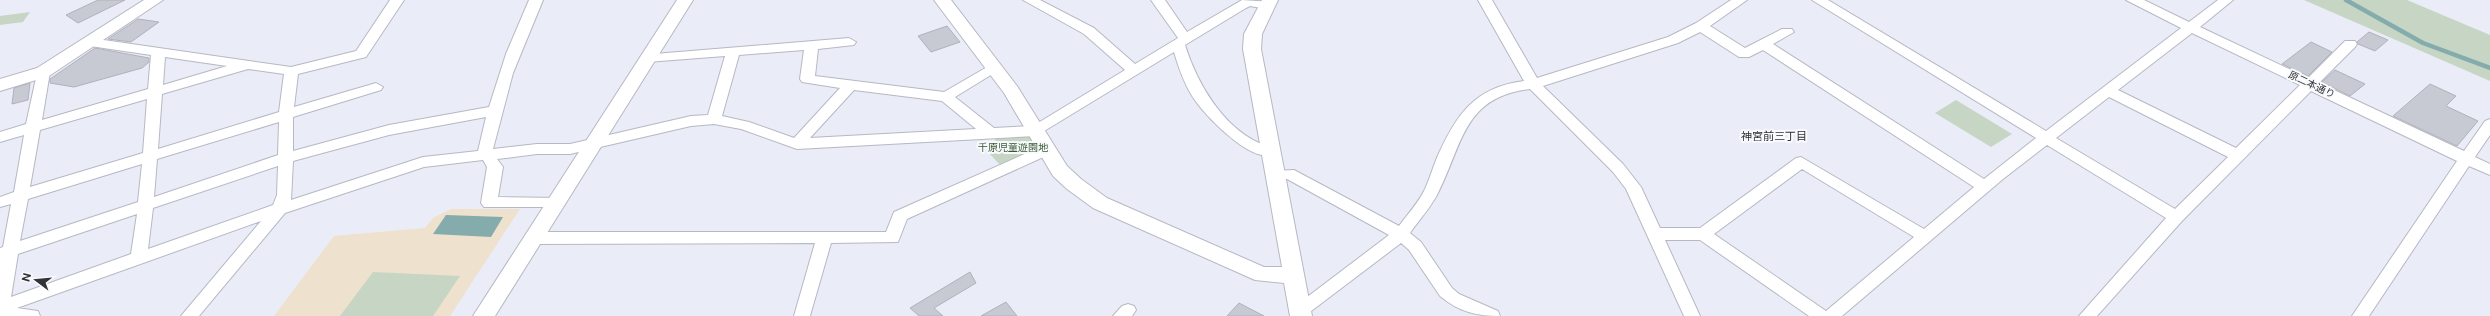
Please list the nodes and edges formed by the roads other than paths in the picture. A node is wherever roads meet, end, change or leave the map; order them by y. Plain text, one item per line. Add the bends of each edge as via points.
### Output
1 (155, 0) edge
2 (397, 0) edge
3 (536, 0) edge
4 (685, 0) edge
5 (942, 0) edge
6 (1030, 0) edge
7 (1158, 0) edge
8 (1485, 0) edge
9 (1740, 0) edge
10 (1819, 0) edge
11 (2132, 0) edge
12 (2226, 0) edge
13 (1268, 2) edge
14 (1701, 26) junction
15 (2191, 28) junction
16 (1786, 32) dead end
17 (90, 42) junction
18 (849, 42) dead end
19 (1181, 42) junction
20 (1765, 44) junction
21 (2350, 44) dead end
22 (812, 45) junction
23 (734, 50) junction
24 (158, 53) junction
25 (647, 58) junction
26 (249, 64) junction
27 (994, 67) junction
28 (291, 71) junction
29 (1135, 71) junction
30 (43, 72) junction
31 (851, 84) junction
32 (1533, 84) junction
33 (2311, 84) junction
34 (0, 85) edge
35 (376, 87) dead end
36 (2108, 91) junction
37 (154, 93) junction
38 (946, 97) junction
39 (494, 111) junction
40 (286, 114) junction
41 (714, 119) junction
42 (2490, 124) edge
43 (35, 127) junction
44 (1036, 131) junction
45 (990, 133) junction
46 (0, 137) edge
47 (2045, 137) junction
48 (797, 144) junction
49 (592, 145) junction
50 (1269, 148) junction
51 (1045, 150) junction
52 (486, 154) junction
53 (2237, 155) junction
54 (149, 156) junction
55 (286, 158) junction
56 (2466, 159) junction
57 (2490, 170) edge
58 (1275, 174) junction
59 (1985, 187) junction
60 (21, 196) junction
61 (0, 202) edge
62 (555, 202) junction
63 (146, 205) junction
64 (279, 210) junction
65 (2176, 217) junction
66 (1401, 234) junction
67 (1656, 234) junction
68 (1703, 234) junction
69 (1924, 236) junction
70 (825, 237) junction
71 (532, 238) junction
72 (5, 252) edge
73 (138, 258) junction
74 (1293, 275) junction
75 (1, 308) edge
76 (1301, 313) edge
77 (32, 316) edge
78 (189, 316) edge
79 (484, 316) edge
80 (802, 316) edge
81 (1492, 316) edge
82 (1692, 316) edge
83 (1821, 316) edge
84 (1831, 316) edge
85 (2087, 316) edge
86 (2360, 316) edge

1 - 17 street
2 - 28 street via 361,54
3 - 39 street via 524,26
4 - 25 street
5 - 27 street
6 - 29 street via 1088,31
7 - 19 street
8 - 32 street
9 - 14 street
10 - 47 street
11 - 15 street, 原二本通り
12 - 15 street
13 - 19 street via 1249,2 1241,5
13 - 50 street via 1253,34 1252,49
14 - 20 street via 1744,54
14 - 32 street via 1666,43
15 - 33 street, 原二本通り
15 - 36 street
16 - 20 street
17 - 24 street
17 - 30 street
18 - 22 street
19 - 29 street
19 - 50 street via 1185,67 1202,100 1231,130 1258,148
20 - 59 street
21 - 33 street
22 - 23 street
22 - 31 street via 807,79
23 - 25 street
23 - 41 street
24 - 26 street
24 - 37 street
25 - 49 street
26 - 28 street
26 - 37 street
27 - 38 street
27 - 44 street
28 - 40 street
29 - 44 street
30 - 34 street
30 - 43 street
31 - 38 street
31 - 48 street
32 - 66 street via 1498,90 1473,108 1463,121 1430,193
32 - 67 street via 1618,168 1632,187
33 - 53 street
33 - 56 street, 原二本通り
35 - 40 street
36 - 47 street
36 - 53 street
37 - 43 street
37 - 54 street
38 - 45 street
39 - 52 street
39 - 55 street via 389,130
40 - 54 street
40 - 55 street
41 - 48 street via 744,125
41 - 49 street via 691,121
42 - 56 street
43 - 46 street
43 - 60 street
44 - 45 street
44 - 51 street
45 - 48 street
47 - 59 street
47 - 65 street
49 - 52 street via 570,149
49 - 62 street
50 - 58 street
51 - 70 street via 900,216 892,238
51 - 74 street via 1060,171 1100,203 1262,275
52 - 62 street via 495,167 489,203
52 - 64 street via 423,162
53 - 65 street
54 - 60 street
54 - 63 street
55 - 63 street
55 - 64 street via 285,195
56 - 57 street, 原二本通り
56 - 86 street
58 - 66 street via 1289,174
58 - 74 street
59 - 69 street
60 - 61 street
60 - 72 street
62 - 71 street
63 - 72 street
63 - 73 street
64 - 73 street
64 - 78 street
65 - 85 street
66 - 76 street
66 - 81 street via 1415,246 1446,292 1453,298
67 - 68 street
67 - 82 street
68 - 69 street via 1801,162
68 - 83 street
69 - 84 street
70 - 71 street
70 - 80 street
71 - 79 street
72 - 75 street
73 - 75 street
74 - 76 street
75 - 77 street via 16,315

